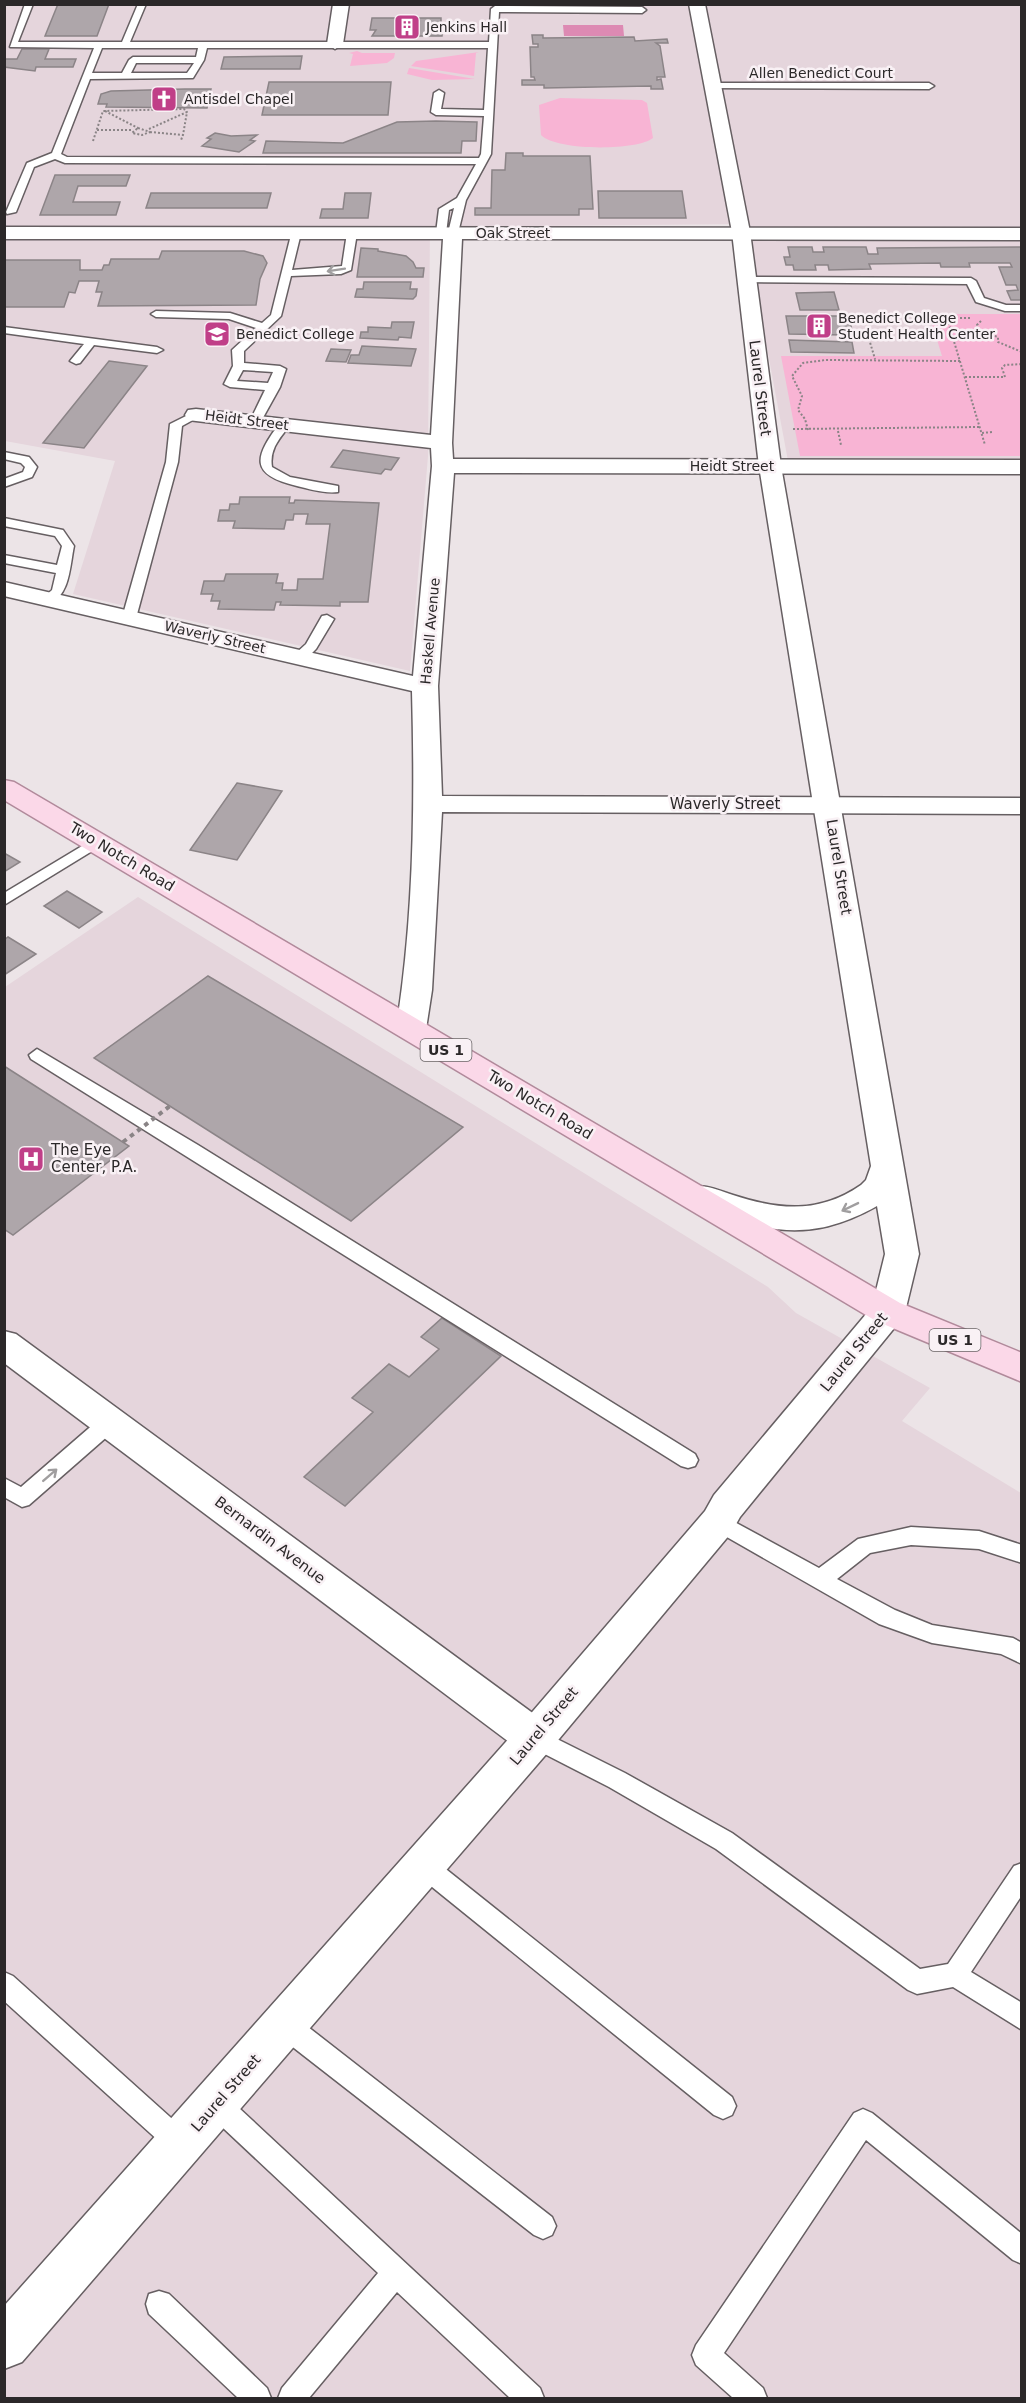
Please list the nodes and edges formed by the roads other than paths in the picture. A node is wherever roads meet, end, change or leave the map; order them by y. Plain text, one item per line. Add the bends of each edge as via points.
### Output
1 (29, 4) edge
2 (142, 4) edge
3 (341, 4) edge
4 (698, 4) edge
5 (642, 10) dead end
6 (335, 44) junction
7 (99, 45) junction
8 (125, 45) junction
9 (203, 45) junction
10 (494, 45) junction
11 (200, 60) junction
12 (87, 76) junction
13 (126, 77) junction
14 (713, 86) junction
15 (929, 86) dead end
16 (439, 93) dead end
17 (489, 113) junction
18 (56, 155) junction
19 (482, 161) junction
20 (11, 212) dead end
21 (741, 232) junction
22 (4, 233) edge
23 (296, 233) junction
24 (352, 233) junction
25 (447, 233) junction
26 (1022, 234) edge
27 (288, 273) junction
28 (747, 280) junction
29 (1022, 308) edge
30 (156, 314) dead end
31 (266, 328) junction
32 (4, 330) edge
33 (92, 342) junction
34 (157, 350) dead end
35 (76, 361) dead end
36 (238, 366) junction
37 (274, 387) junction
38 (196, 415) joint
39 (256, 421) junction
40 (284, 425) junction
41 (442, 454) junction
42 (4, 455) edge
43 (770, 466) junction
44 (1022, 468) edge
45 (4, 483) edge
46 (334, 489) dead end
47 (4, 522) edge
48 (4, 558) edge
49 (62, 570) junction
50 (5, 590) edge
51 (49, 599) junction
52 (129, 618) junction
53 (327, 619) dead end
54 (300, 657) junction
55 (425, 686) junction
56 (7, 793) edge
57 (828, 803) junction
58 (429, 804) junction
59 (1022, 806) edge
60 (98, 842) junction
61 (4, 900) edge
62 (411, 1029) junction
63 (37, 1055) dead end
64 (887, 1166) junction
65 (685, 1191) junction
66 (888, 1312) junction
67 (4, 1344) edge
68 (1022, 1368) edge
69 (110, 1422) junction
70 (688, 1460) dead end
71 (4, 1486) edge
72 (718, 1522) junction
73 (1022, 1554) edge
74 (820, 1580) junction
75 (1022, 1655) edge
76 (535, 1738) junction
77 (424, 1866) junction
78 (1022, 1874) edge
79 (955, 1975) junction
80 (4, 1983) edge
81 (1022, 2018) edge
82 (285, 2025) junction
83 (216, 2104) junction
84 (723, 2106) dead end
85 (181, 2145) junction
86 (543, 2226) dead end
87 (1022, 2251) edge
88 (396, 2272) junction
89 (159, 2304) dead end
90 (4, 2344) edge
91 (257, 2398) edge
92 (292, 2398) edge
93 (530, 2398) edge
94 (753, 2398) edge

1 - 7 lane via 13,45
2 - 8 lane
3 - 6 street
4 - 14 street, Laurel Street
5 - 10 lane via 495,9
6 - 9 lane
6 - 10 lane
7 - 8 lane
7 - 12 lane
8 - 9 lane
9 - 11 lane
10 - 17 lane
11 - 13 lane via 190,76
11 - 13 lane via 133,60
12 - 13 lane
12 - 18 lane
14 - 15 lane, Allen Benedict Court
14 - 21 street, Laurel Street
16 - 17 lane via 436,112
17 - 19 lane
18 - 19 lane via 85,162
18 - 20 lane via 30,165
19 - 25 lane
21 - 25 street, Oak Street
21 - 26 street, Oak Street
21 - 28 street, Laurel Street
22 - 23 street, Oak Street
23 - 24 street, Oak Street
23 - 27 lane
24 - 25 street, Oak Street
24 -> 27 lane via 347,268 341,272
25 - 41 street, Haskell Avenue
27 - 31 lane via 276,316
28 - 29 lane via 971,281 980,300 1005,308
28 - 43 street, Laurel Street
30 - 31 lane via 230,316
31 - 36 lane via 238,350
32 - 33 lane
33 - 34 lane
33 - 35 lane
36 - 37 lane via 280,369
36 - 37 lane via 230,384
37 - 39 lane
38 - 39 street, Heidt Street
38 - 52 lane via 176,424 172,462
39 - 40 street, Heidt Street
40 - 41 street, Heidt Street
40 - 46 lane via 264,455 266,467 274,477
41 - 43 street, Heidt Street
41 - 55 street, Haskell Avenue
42 - 45 lane via 25,460 32,467 28,474
43 - 44 street, Heidt Street
43 - 57 street, Laurel Street
47 - 49 lane via 59,533 68,546
48 - 49 lane
49 - 51 lane via 58,591
50 - 51 street, Waverly Street
51 - 52 street, Waverly Street
52 - 54 street, Waverly Street
53 - 54 lane
54 - 55 street, Waverly Street
55 - 58 street, Haskell Avenue
56 - 60 main road, Two Notch Road / US 1
57 - 58 street, Waverly Street
57 - 59 street, Waverly Street
57 - 64 street, Laurel Street
58 - 62 street, Haskell Avenue
60 - 61 lane
60 - 62 main road, Two Notch Road / US 1
62 - 65 main road, Two Notch Road / US 1
63 - 70 lane
64 -> 65 street via 879,1187 869,1196 852,1207 815,1218 787,1221 762,1216
64 - 66 street, Laurel Street via 902,1254
65 - 66 main road, Two Notch Road / US 1
66 - 68 main road, Two Notch Road / US 1
66 - 72 street, Laurel Street via 727,1506
67 - 69 street, Bernardin Avenue
71 -> 69 lane via 22,1499
69 - 76 street, Bernardin Avenue
72 - 74 lane
72 - 76 street, Laurel Street
73 - 74 lane via 979,1540 911,1536 865,1545
74 - 75 lane via 887,1617 932,1634 1005,1645
76 - 77 street, Laurel Street
76 - 79 lane via 724,1841 917,1982
77 - 82 street, Laurel Street
77 - 84 lane
78 - 79 lane
79 - 81 lane
80 - 85 lane
82 - 83 street, Laurel Street
82 - 86 lane
83 - 85 street, Laurel Street
83 - 88 lane
85 - 90 street, Laurel Street
87 - 94 lane via 863,2122 706,2355
88 - 92 lane
88 - 93 lane
89 - 91 lane

